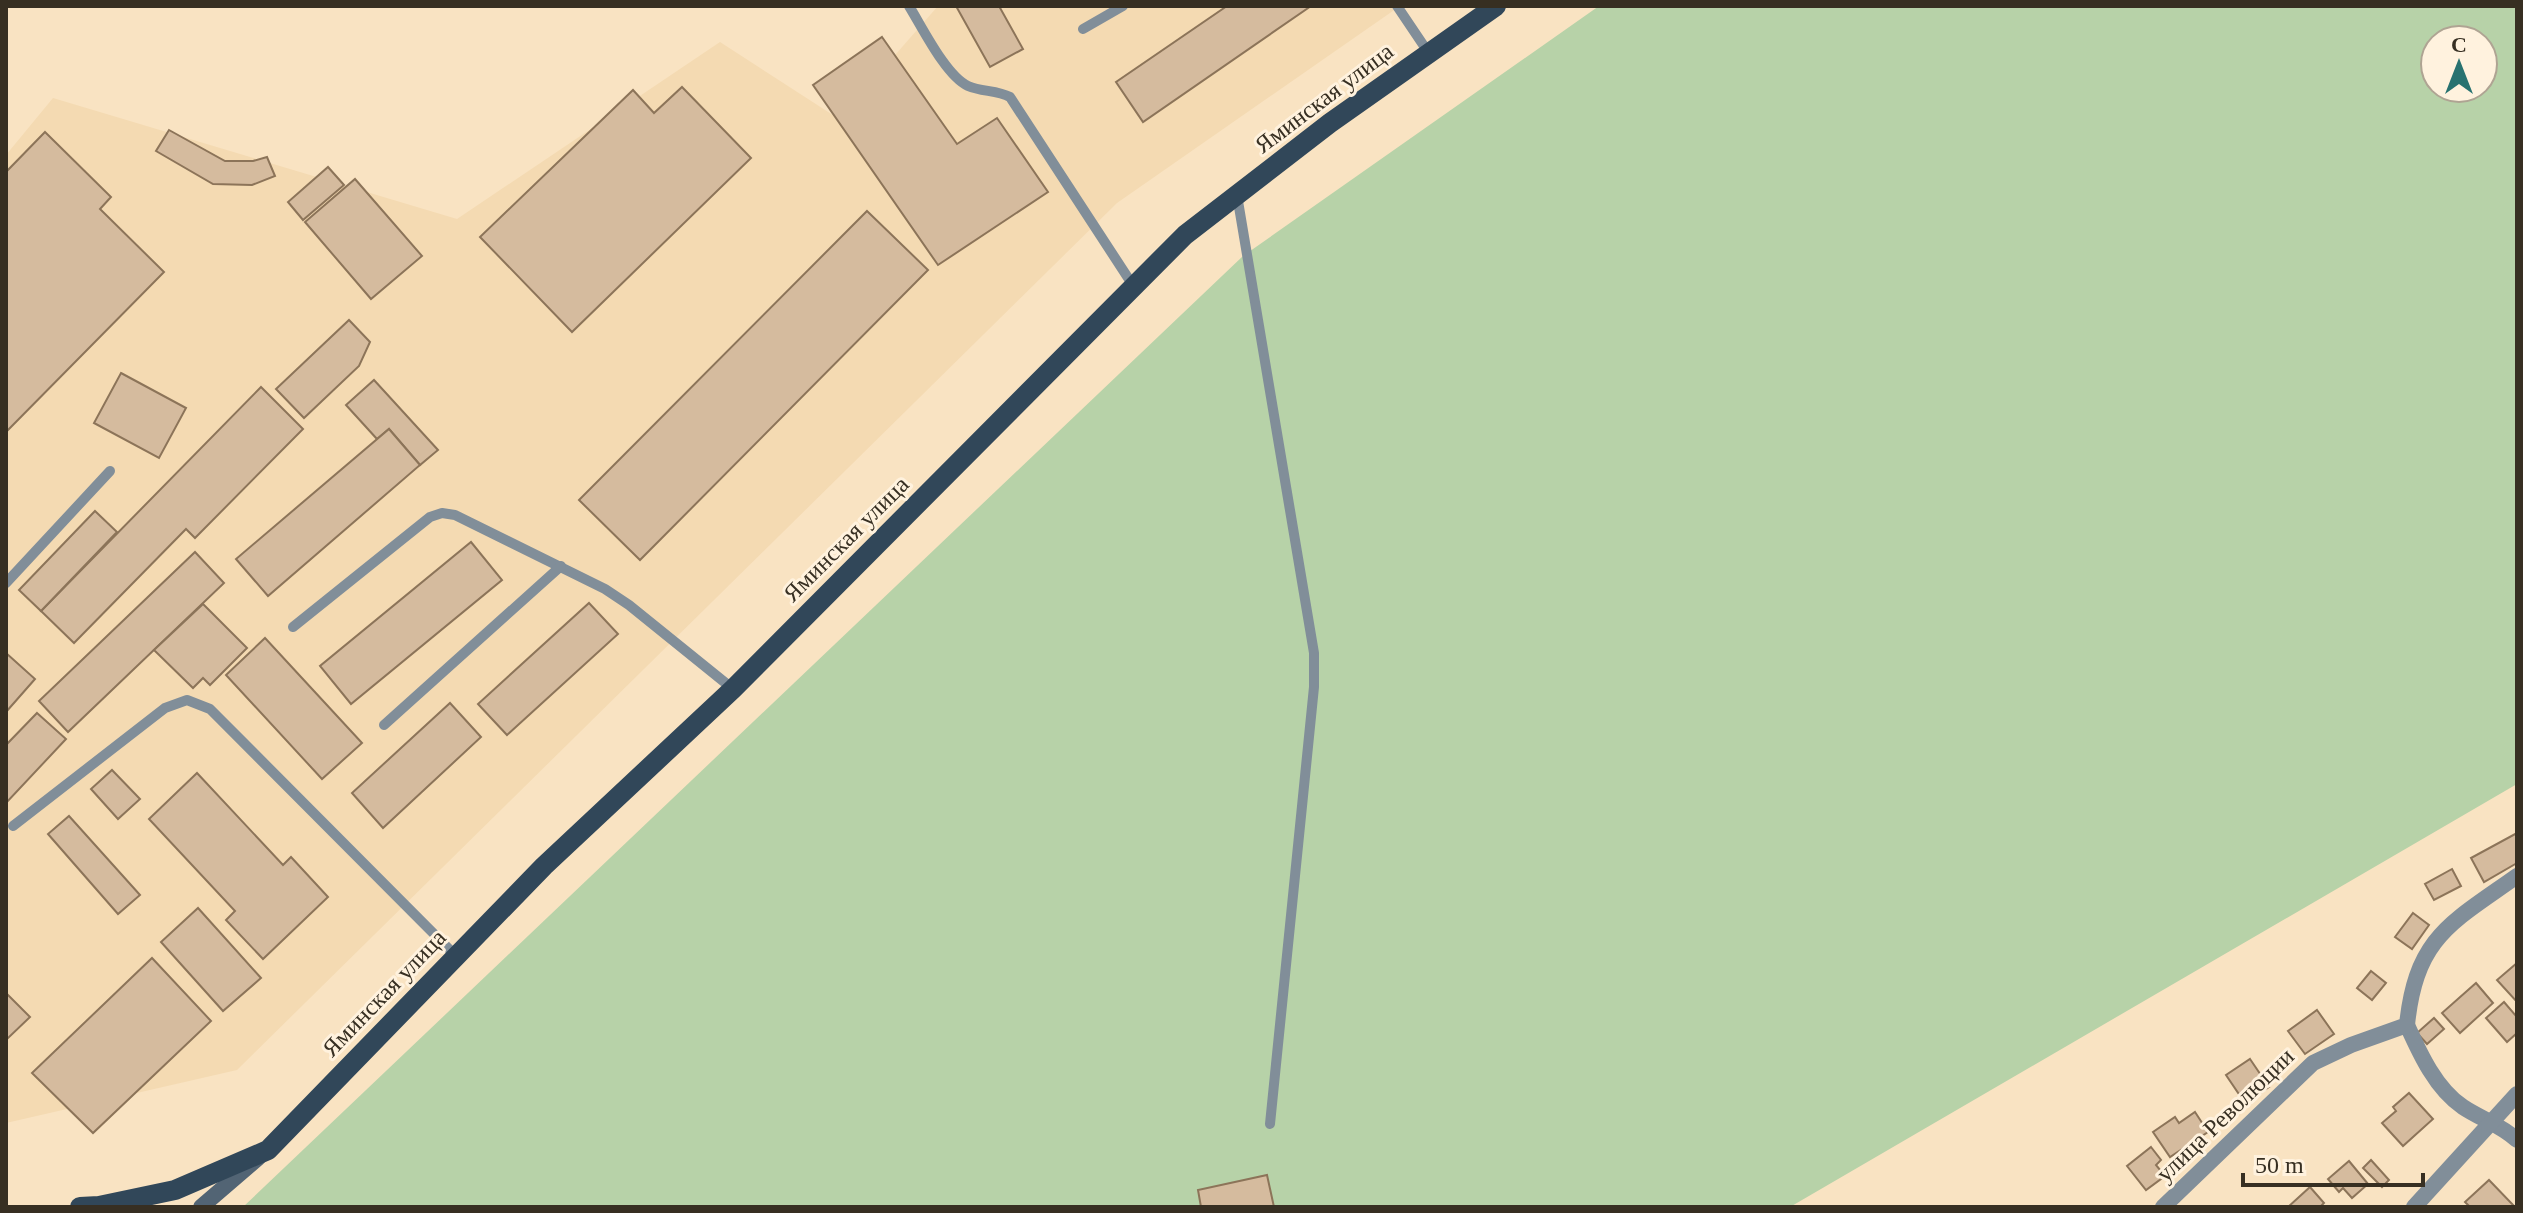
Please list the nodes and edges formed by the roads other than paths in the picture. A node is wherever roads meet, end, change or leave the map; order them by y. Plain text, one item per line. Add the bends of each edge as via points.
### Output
1 (909, 6) edge
2 (1123, 6) edge
3 (1397, 6) edge
4 (1496, 6) edge
5 (1083, 29) dead end
6 (1428, 52) junction
7 (1237, 195) junction
8 (1134, 287) junction
9 (110, 471) dead end
10 (561, 566) junction
11 (6, 583) edge
12 (293, 627) dead end
13 (733, 689) junction
14 (384, 725) dead end
15 (13, 826) dead end
16 (2517, 876) edge
17 (456, 956) junction
18 (2407, 1025) junction
19 (2517, 1094) edge
20 (2493, 1123) junction
21 (1270, 1124) dead end
22 (2517, 1140) edge
23 (268, 1150) junction
24 (80, 1207) edge
25 (201, 1207) edge
26 (2163, 1207) edge
27 (2414, 1207) edge

1 - 8 lane via 959,79 1010,97
2 - 5 lane
3 - 6 lane
4 - 6 main road, Яминская улица
6 - 7 main road, Яминская улица
7 - 8 main road, Яминская улица via 1185,235
7 - 21 lane via 1314,653
8 - 13 main road, Яминская улица
9 - 11 lane
10 - 12 lane via 442,513 430,517
10 - 13 lane via 629,605
10 - 14 lane
13 - 17 main road, Яминская улица
15 - 17 lane via 165,708 187,700 210,709
16 - 18 street via 2439,934 2416,979
17 - 23 main road, Яминская улица
18 - 20 street via 2446,1093
18 - 26 street, улица Революции via 2313,1063
19 - 20 street
20 - 22 street
20 - 27 street
23 - 24 main road via 175,1190
23 - 25 main road

